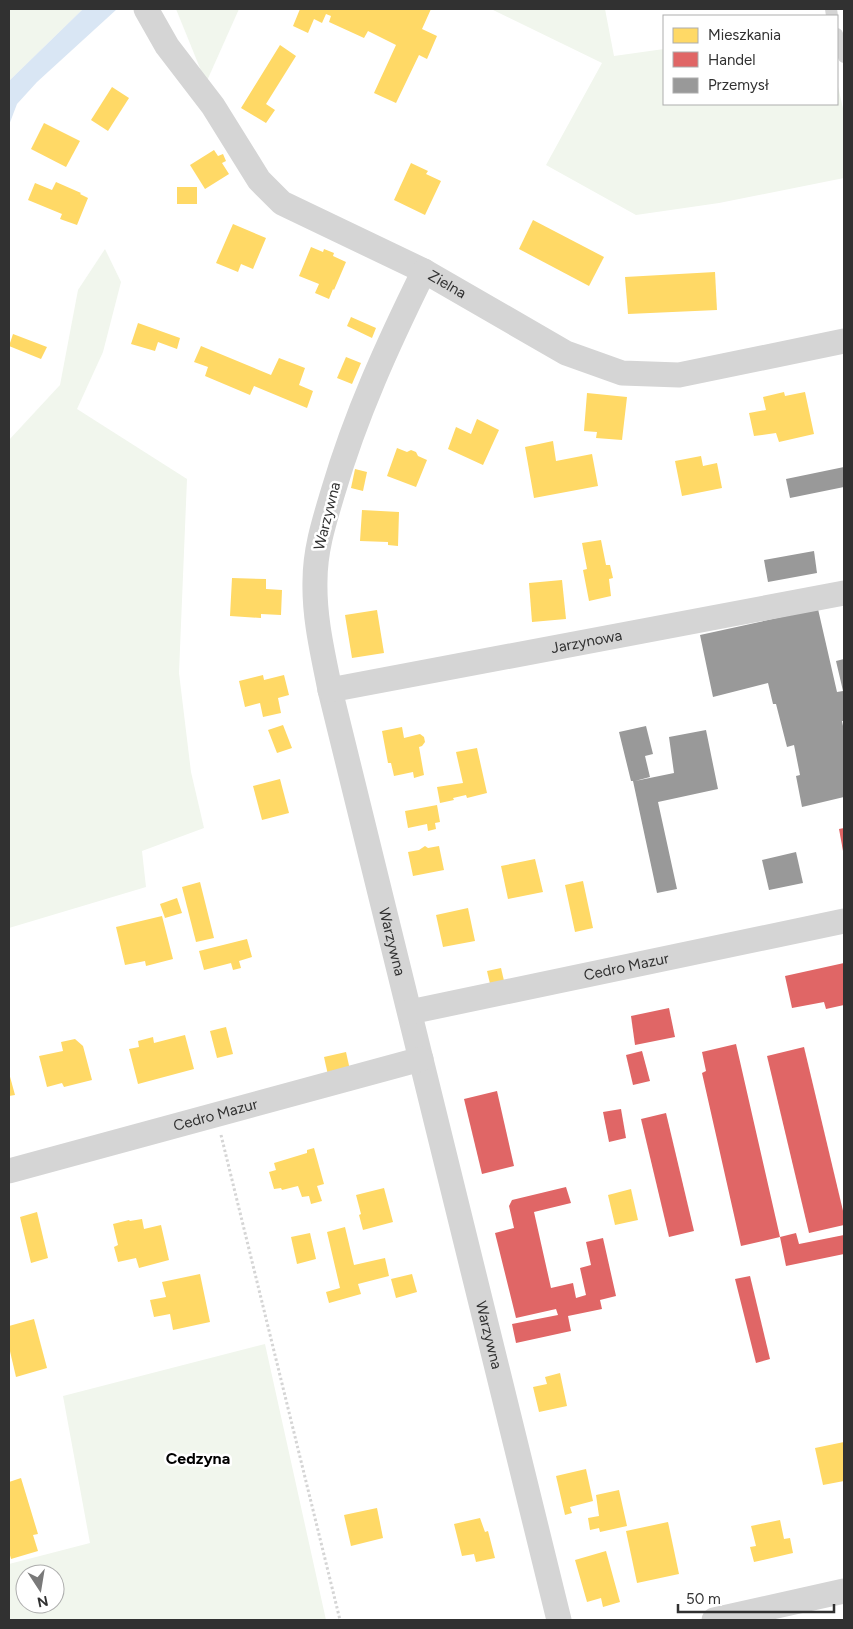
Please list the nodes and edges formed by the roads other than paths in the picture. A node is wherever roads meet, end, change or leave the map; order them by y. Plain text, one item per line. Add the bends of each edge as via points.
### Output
1 (146, 9) edge
2 (838, 37) edge
3 (844, 57) edge
4 (424, 271) junction
5 (844, 340) edge
6 (844, 593) edge
7 (330, 690) junction
8 (844, 921) edge
9 (410, 1012) junction
10 (421, 1059) junction
11 (9, 1171) edge
12 (844, 1591) edge
13 (560, 1620) edge
14 (714, 1620) edge

1 - 4 street, Zielna via 259,180 282,203
2 - 3 lane
4 - 5 street, Zielna via 566,353 622,373 679,375
4 - 7 street, Warzywna via 388,344 346,446 319,537 316,614
6 - 7 street, Jarzynowa
7 - 9 street, Warzywna
8 - 9 street, Cedro Mazur
9 - 10 street, Warzywna
10 - 11 street, Cedro Mazur
10 - 13 street, Warzywna
12 - 14 street

